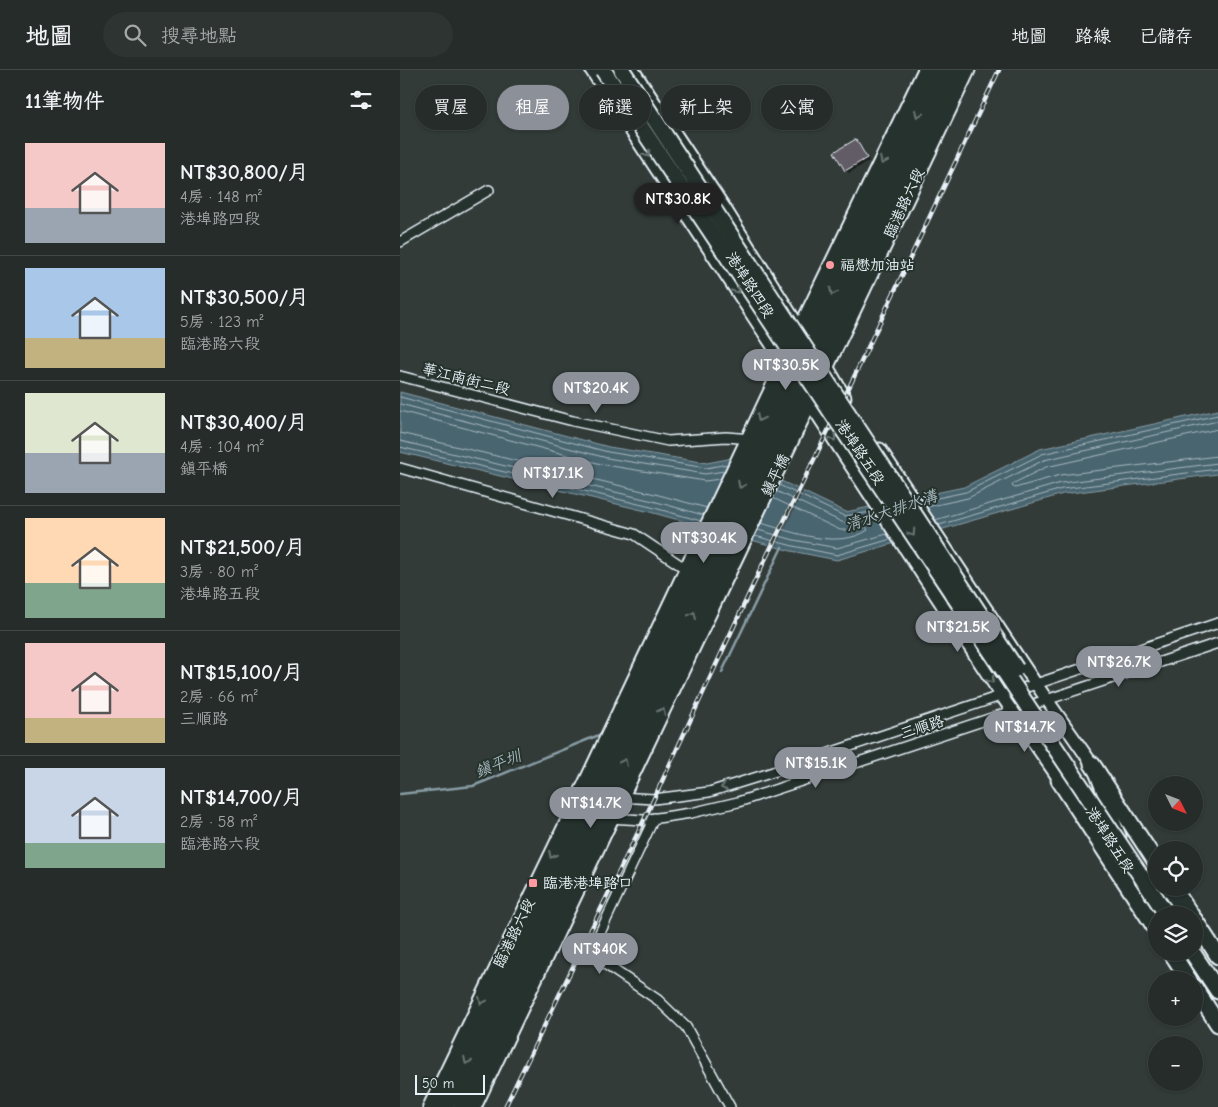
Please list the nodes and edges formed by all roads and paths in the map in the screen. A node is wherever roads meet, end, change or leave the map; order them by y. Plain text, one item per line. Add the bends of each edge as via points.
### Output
1 (591, 70) edge
2 (603, 70) edge
3 (622, 70) edge
4 (633, 70) edge
5 (926, 70) edge
6 (939, 70) edge
7 (954, 70) edge
8 (967, 70) edge
9 (489, 190) dead end
10 (400, 242) edge
11 (814, 347) junction
12 (400, 376) edge
13 (797, 384) junction
14 (769, 441) junction
15 (400, 468) edge
16 (704, 578) junction
17 (1218, 623) edge
18 (1218, 643) edge
19 (1036, 684) junction
20 (1002, 695) junction
21 (1047, 699) junction
22 (1013, 711) junction
23 (1092, 764) junction
24 (1059, 780) junction
25 (601, 796) junction
26 (578, 817) junction
27 (605, 818) junction
28 (654, 818) junction
29 (1150, 841) edge
30 (1148, 850) edge
31 (1148, 871) edge
32 (1134, 872) junction
33 (1185, 896) edge
34 (1157, 906) edge
35 (1162, 906) edge
36 (1148, 918) edge
37 (1148, 927) edge
38 (1203, 933) edge
39 (1218, 945) edge
40 (1203, 954) edge
41 (1218, 956) edge
42 (1197, 961) edge
43 (1197, 961) edge
44 (1218, 977) edge
45 (1218, 991) edge
46 (1218, 996) edge
47 (1203, 1001) edge
48 (1203, 1010) edge
49 (1218, 1024) edge
50 (1218, 1034) edge
51 (431, 1107) edge
52 (445, 1107) edge
53 (461, 1107) edge
54 (473, 1107) edge
55 (730, 1107) edge

1 -> 13 street, 港埠路四段
2 -> 35 main road, bridge
3 - 31 main road, bridge
4 - 11 street, 港埠路四段
5 -> 11 main road, 臨港路六段
6 -> 11 main road, 臨港路六段
7 - 11 main road, 臨港路六段
8 - 11 main road, 臨港路六段
9 - 10 street
11 - 13 main road, 臨港路六段
11 - 13 main road, 臨港路六段
11 - 19 street, 港埠路五段
12 - 14 street, 華江南街二段 via 573,421 668,441 726,437
13 - 14 main road, 臨港路六段
13 -> 14 main road, 臨港路六段
13 -> 20 street, 港埠路五段
14 - 16 main road, 鎮平橋
14 -> 16 main road
15 - 16 street via 634,534
16 - 25 main road, 臨港路六段
16 - 25 main road, 臨港路六段
17 - 19 street, 三順路
18 - 21 street, 三順路
19 - 20 street, 三順路
19 - 21 street, 港埠路五段
20 - 22 street, 港埠路五段
20 -> 25 street, 三順路 via 708,792 654,799
21 - 22 street, 三順路
21 - 23 street, 港埠路五段
22 - 24 street, 港埠路五段
22 - 28 street, 三順路 via 738,802
23 - 29 street, 港埠路五段 via 1124,802
23 - 30 main road
23 - 32 street, 港埠路五段
24 - 32 street, 港埠路五段
24 - 36 main road
24 - 37 street, 港埠路五段 via 1074,814
25 - 26 main road, 臨港路六段
25 - 27 main road, 臨港路六段
26 - 27 street, 三順路
26 -> 51 main road, 臨港路六段
26 -> 52 main road, 臨港路六段
27 - 28 street, 三順路
27 - 53 main road, 臨港路六段
27 - 54 main road, 臨港路六段
28 - 55 street via 590,954 658,1000 686,1027
32 - 34 street, 港埠路五段
33 - 39 street
38 - 41 main road
40 - 44 main road
42 - 45 main road
43 - 46 street
47 - 49 main road
48 - 50 street

